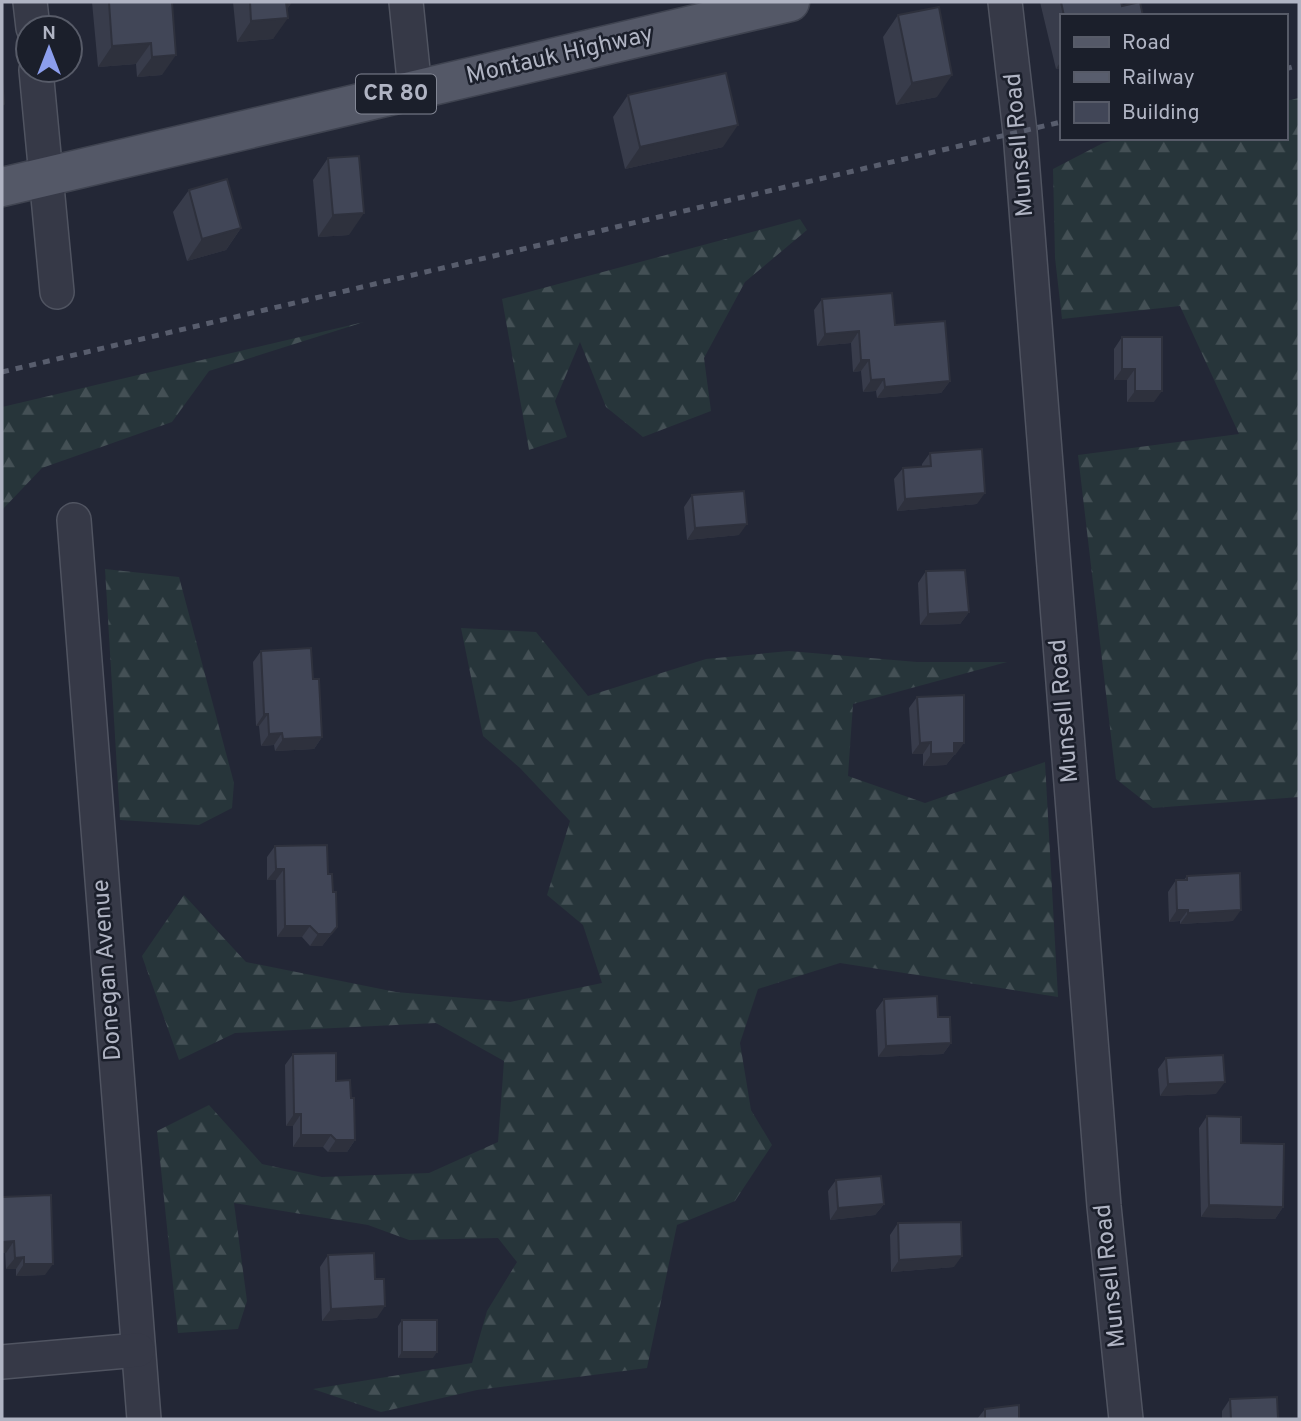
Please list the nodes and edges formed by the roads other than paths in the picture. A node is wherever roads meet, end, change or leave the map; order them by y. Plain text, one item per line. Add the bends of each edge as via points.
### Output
1 (405, 2) edge
2 (1005, 2) edge
3 (778, 3) edge
4 (37, 84) edge
5 (415, 90) junction
6 (45, 177) junction
7 (2, 187) edge
8 (57, 292) dead end
9 (74, 520) dead end
10 (138, 1350) junction
11 (2, 1362) edge
12 (144, 1419) edge
13 (1126, 1419) edge

1 - 5 street
2 - 13 street, Munsell Road via 1020,132 1103,1197
3 - 5 main road, Montauk Highway / CR 80
4 - 6 street
5 - 6 main road, Montauk Highway / CR 80
6 - 7 main road, Montauk Highway / CR 80
6 - 8 street
9 - 10 street, Donegan Avenue
10 - 11 street
10 - 12 street, Donegan Avenue

